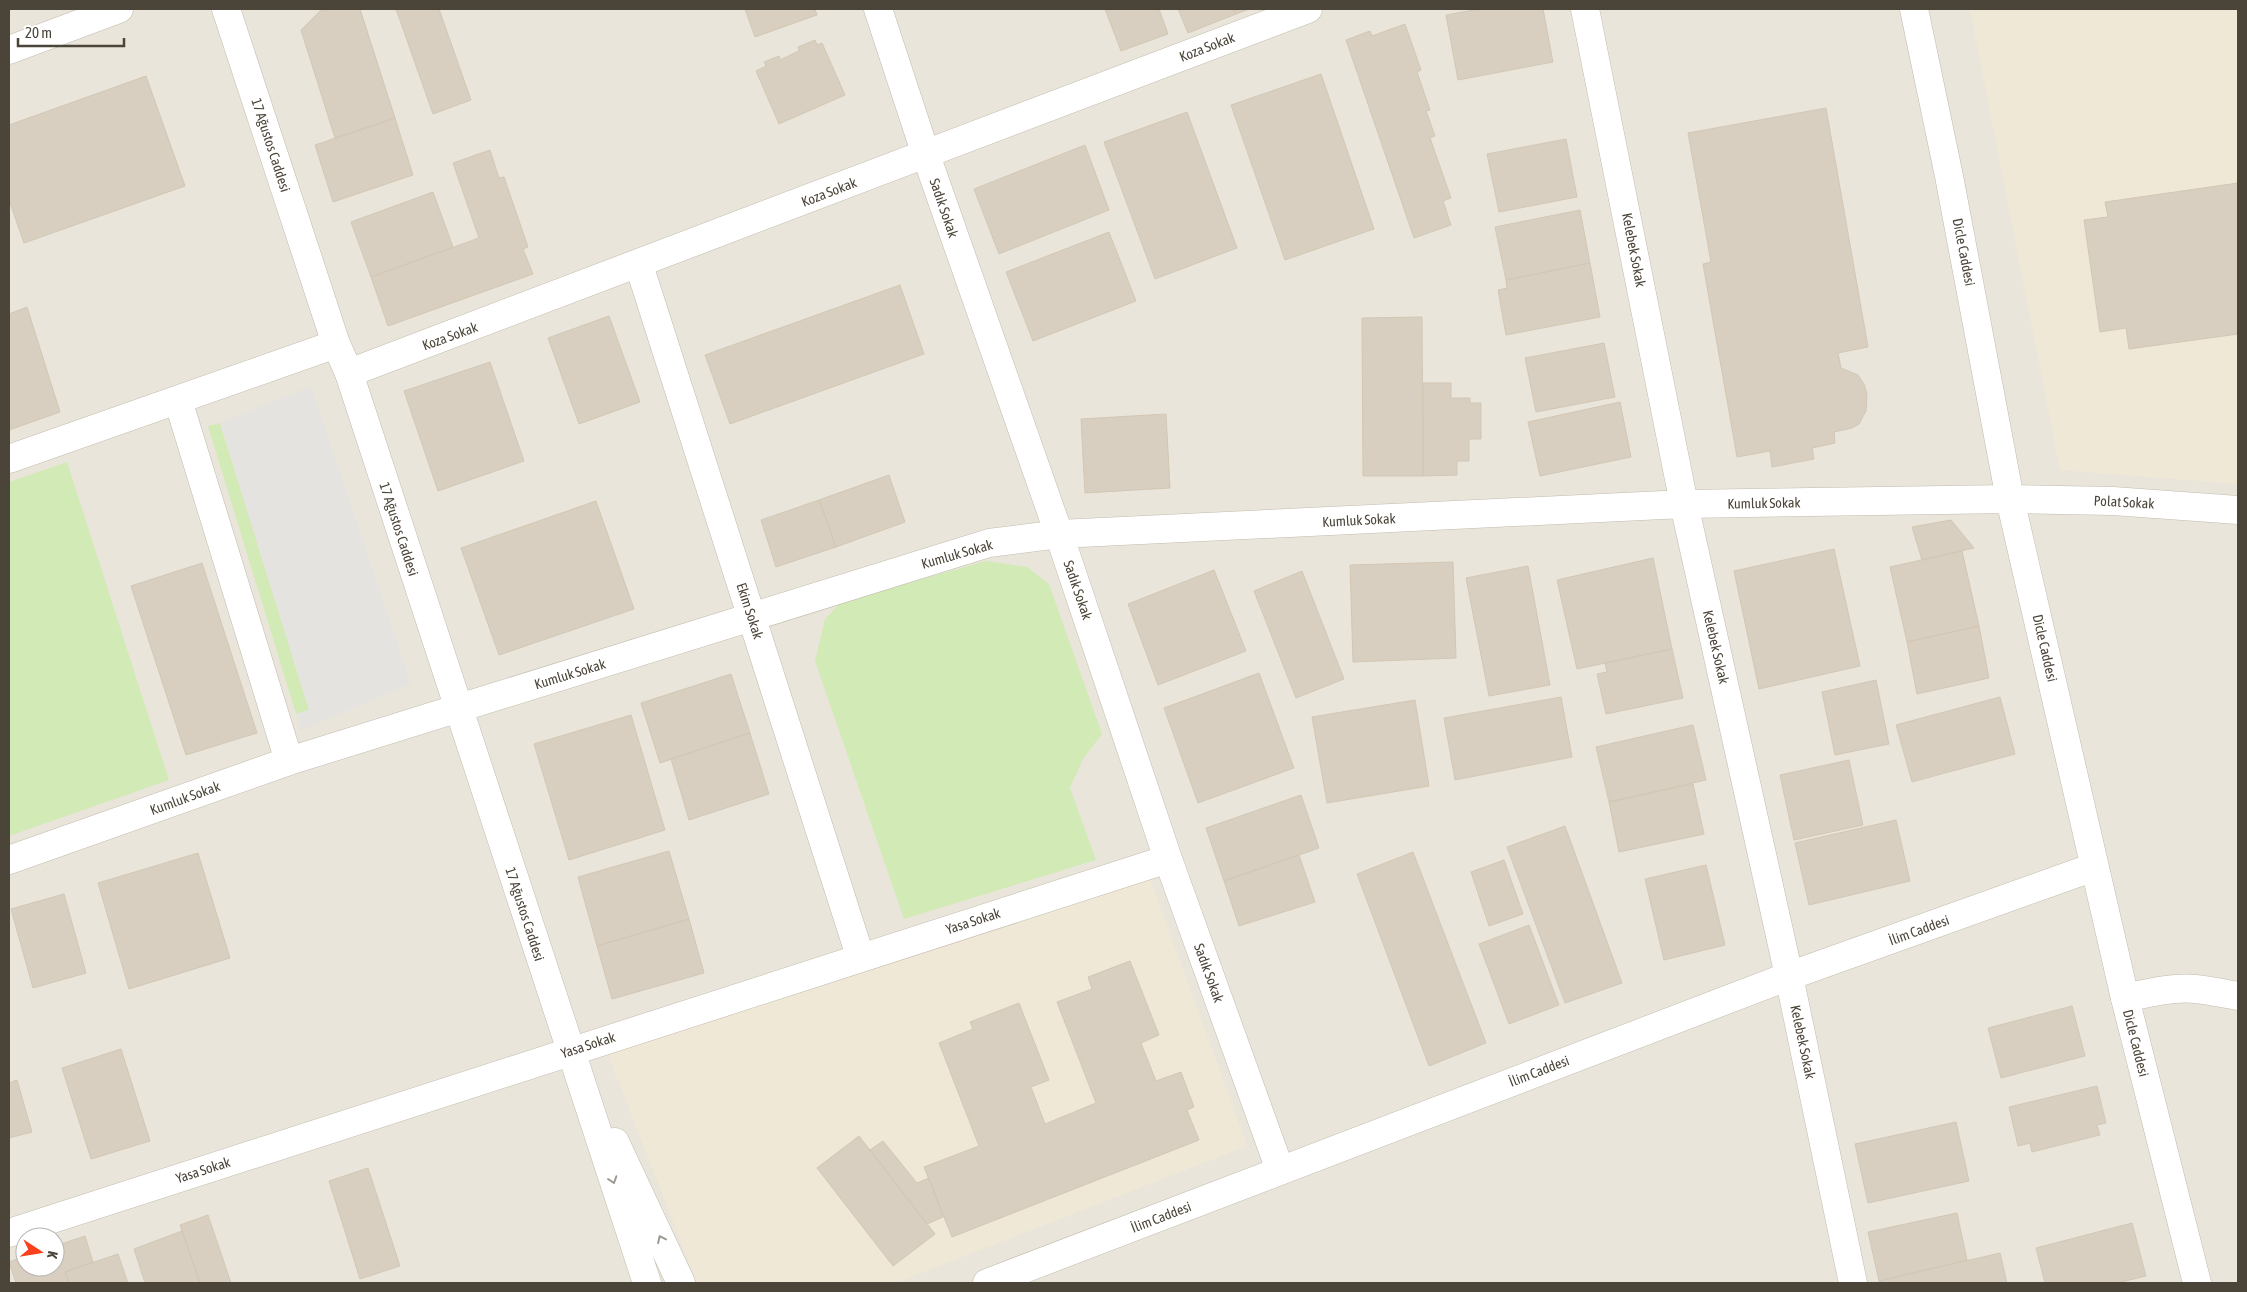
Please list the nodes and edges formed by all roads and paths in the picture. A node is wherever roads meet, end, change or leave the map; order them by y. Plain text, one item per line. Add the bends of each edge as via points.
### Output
1 (119, 9) edge
2 (226, 9) edge
3 (878, 9) edge
4 (1308, 9) edge
5 (1585, 9) edge
6 (1914, 9) edge
7 (9, 50) edge
8 (926, 155) junction
9 (639, 265) junction
10 (336, 344) junction
11 (349, 373) junction
12 (178, 400) junction
13 (9, 459) edge
14 (2010, 499) junction
15 (1684, 504) junction
16 (2238, 510) edge
17 (1059, 534) junction
18 (752, 618) junction
19 (458, 708) junction
20 (289, 761) junction
21 (1168, 859) junction
22 (9, 860) edge
23 (2094, 867) junction
24 (860, 956) junction
25 (1789, 976) junction
26 (2238, 996) edge
27 (2125, 998) junction
28 (570, 1051) junction
29 (1280, 1170) junction
30 (9, 1233) edge
31 (1018, 1278) edge
32 (646, 1283) edge
33 (682, 1283) edge
34 (987, 1283) edge
35 (1853, 1283) edge
36 (2197, 1283) edge

1 - 7 street
2 - 10 street, 17 Ağustos Caddesi
3 - 8 street, Sadık Sokak
4 - 8 street, Koza Sokak
5 - 15 street, Kelebek Sokak
6 - 14 street, Dicle Caddesi
8 - 9 street, Koza Sokak
8 - 17 street, Sadık Sokak
9 - 11 street, Koza Sokak
9 - 18 street, Ekim Sokak
10 - 11 street, 17 Ağustos Caddesi
10 - 12 street
11 - 19 street, 17 Ağustos Caddesi
12 - 13 street
12 - 20 street
14 - 15 street, Kumluk Sokak
14 - 16 street, Polat Sokak via 2113,501
14 - 23 street, Dicle Caddesi
15 - 17 street, Kumluk Sokak
15 - 25 street, Kelebek Sokak
17 - 18 street, Kumluk Sokak via 989,543
17 - 21 street, Sadık Sokak
18 - 19 street, Kumluk Sokak
18 - 24 street, Ekim Sokak
19 - 20 street, Kumluk Sokak
19 - 28 street, 17 Ağustos Caddesi
20 - 22 street, Kumluk Sokak
21 - 24 street, Yasa Sokak
21 - 29 street, Sadık Sokak
23 - 25 street, İlim Caddesi
23 - 27 street, Dicle Caddesi
24 - 28 street, Yasa Sokak
25 - 29 street, İlim Caddesi
25 - 35 street, Kelebek Sokak
26 - 27 street via 2178,989
27 - 36 street, Dicle Caddesi
28 - 30 street, Yasa Sokak
28 -> 32 street, 17 Ağustos Caddesi
33 -> 28 street, 17 Ağustos Caddesi
29 - 31 street, İlim Caddesi
31 - 34 street, İlim Caddesi

